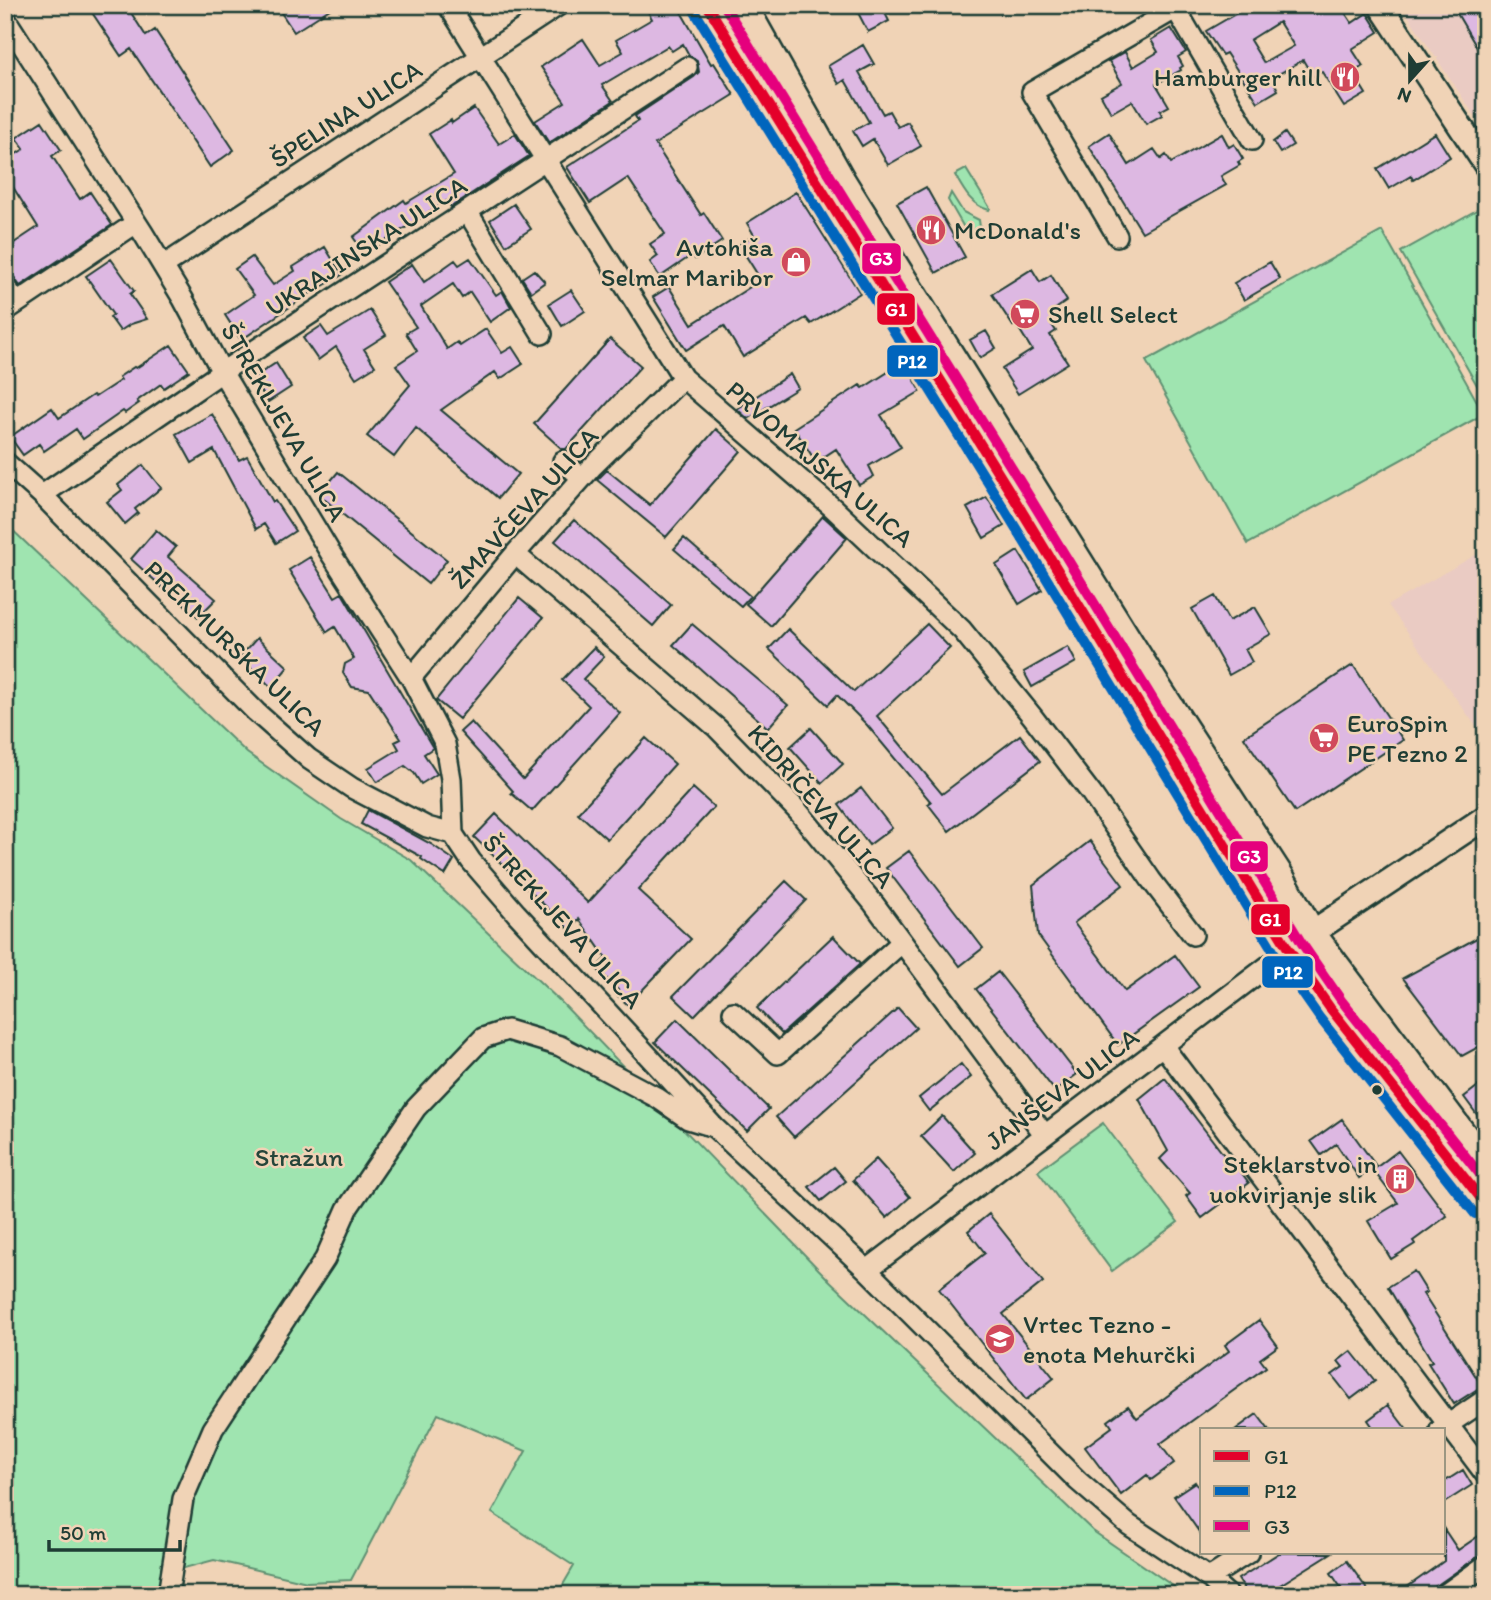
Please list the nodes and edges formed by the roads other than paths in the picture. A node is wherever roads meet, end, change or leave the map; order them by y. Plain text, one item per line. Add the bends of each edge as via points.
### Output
1 (448, 5) edge
2 (559, 5) edge
3 (707, 5) edge
4 (741, 5) edge
5 (1380, 5) edge
6 (1179, 7) edge
7 (5, 18) edge
8 (481, 57) junction
9 (687, 67) dead end
10 (1252, 139) dead end
11 (1482, 150) edge
12 (546, 160) junction
13 (467, 211) junction
14 (136, 223) junction
15 (1117, 236) dead end
16 (163, 265) junction
17 (5, 286) edge
18 (11, 307) edge
19 (542, 334) dead end
20 (222, 372) junction
21 (683, 378) junction
22 (563, 461) dead end
23 (5, 462) edge
24 (582, 478) junction
25 (42, 495) junction
26 (515, 554) junction
27 (411, 678) junction
28 (1486, 817) edge
29 (453, 834) junction
30 (1193, 935) dead end
31 (902, 942) junction
32 (1300, 942) junction
33 (733, 1012) dead end
34 (1163, 1046) junction
35 (715, 1128) junction
36 (1044, 1134) junction
37 (1486, 1168) edge
38 (1486, 1205) edge
39 (867, 1270) junction
40 (1486, 1399) edge
41 (1444, 1428) edge
42 (1446, 1430) edge
43 (1486, 1475) edge
44 (1246, 1554) edge
45 (1486, 1565) edge
46 (1209, 1577) junction
47 (168, 1595) edge
48 (1228, 1595) edge
49 (1444, 1595) edge

1 - 8 street, PRVOMAJSKA ULICA
2 - 8 street, ŠPELINA ULICA
3 - 32 main road via 1012,495
4 - 32 main road via 841,183 1279,877
5 - 11 street
6 - 10 street
6 - 15 street via 1032,92
7 - 14 street, ŠTREKLJEVA ULICA
8 - 12 street, PRVOMAJSKA ULICA
8 - 16 street, ŠPELINA ULICA
9 - 12 street, UKRAJINSKA ULICA
12 - 13 street, UKRAJINSKA ULICA
12 - 21 street, PRVOMAJSKA ULICA
13 - 19 street
13 - 20 street, UKRAJINSKA ULICA
14 - 16 street, ŠTREKLJEVA ULICA
14 - 18 street
16 - 20 street, ŠTREKLJEVA ULICA
17 - 18 street
20 - 25 street, UKRAJINSKA ULICA
20 - 27 street, ŠTREKLJEVA ULICA
21 - 24 street, ŽMAVČEVA ULICA
21 - 30 street, PRVOMAJSKA ULICA via 833,508 962,630 1049,738
22 - 24 street
23 - 25 street, PREKMURSKA ULICA
24 - 26 street, ŽMAVČEVA ULICA
25 - 29 street, PREKMURSKA ULICA via 256,712 309,759 352,788 427,827
26 - 27 street, ŽMAVČEVA ULICA
26 - 31 street, KIDRIČEVA ULICA via 717,728 837,856
27 - 29 street, ŠTREKLJEVA ULICA via 445,744
28 - 32 street
29 - 35 street, ŠTREKLJEVA ULICA via 490,884
31 - 33 street via 778,1054
31 - 36 street, KIDRIČEVA ULICA
32 - 34 street, JANŠEVA ULICA
32 - 37 main road
32 - 38 main road via 1330,1008
34 - 36 street, JANŠEVA ULICA
34 - 41 street
35 - 39 street, ŠTREKLJEVA ULICA
35 - 47 street via 688,1119 560,1046 507,1030 483,1038 416,1108 347,1209 324,1259 213,1429 183,1499
36 - 39 street, JANŠEVA ULICA
39 - 46 street, ŠTREKLJEVA ULICA via 1078,1482 1129,1525
40 - 41 street
42 - 43 street
44 - 46 street
45 - 49 street
46 - 48 street, ŠTREKLJEVA ULICA

